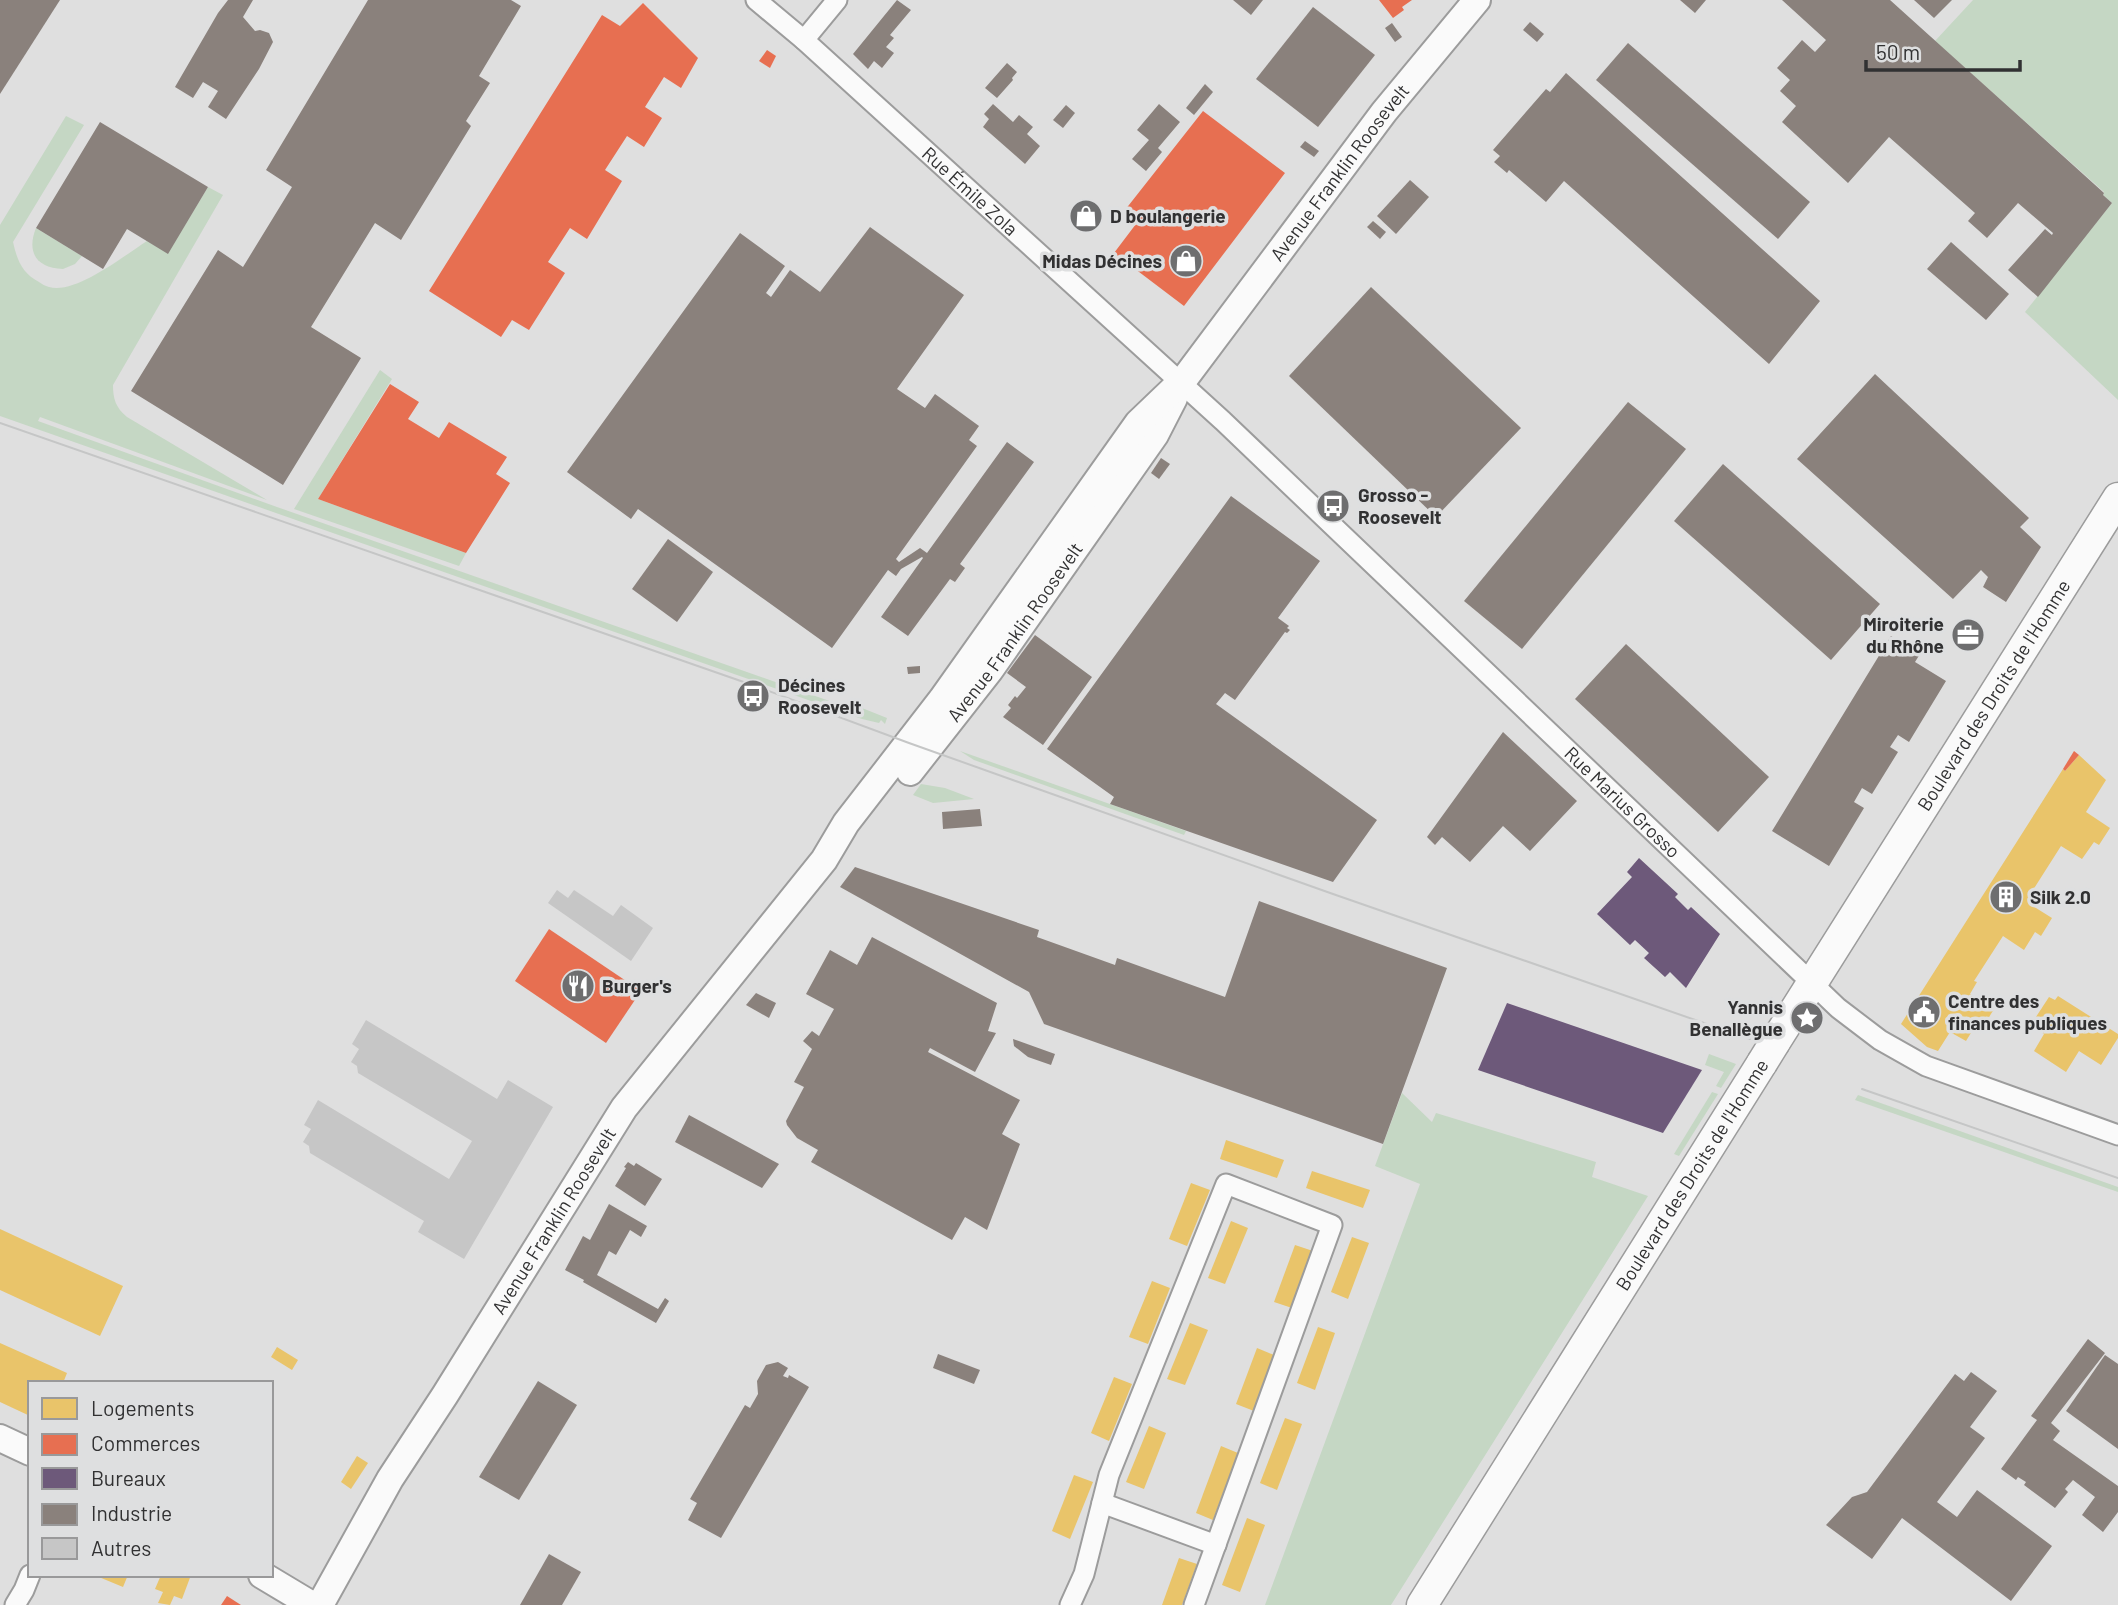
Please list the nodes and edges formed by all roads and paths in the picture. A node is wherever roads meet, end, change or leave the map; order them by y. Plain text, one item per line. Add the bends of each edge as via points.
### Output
1 (756, 0) edge
2 (837, 0) edge
3 (1477, 0) edge
4 (804, 40) junction
5 (1181, 383) junction
6 (2118, 498) edge
7 (1812, 984) junction
8 (2118, 1135) edge
9 (0, 1438) edge
10 (28, 1451) edge
11 (1102, 1503) junction
12 (1216, 1545) junction
13 (29, 1577) edge
14 (265, 1577) edge
15 (15, 1605) edge
16 (312, 1605) edge
17 (320, 1605) edge
18 (1070, 1605) edge
19 (1194, 1605) edge
20 (1422, 1605) edge

1 - 4 street, Rue Émile Zola
2 - 4 street
3 - 5 street, Avenue Franklin Roosevelt via 1384,112
4 - 5 street, Rue Émile Zola
5 - 7 street, Rue Marius Grosso
5 - 17 street, Avenue Franklin Roosevelt via 1138,423 950,705 846,823 824,860 624,1108 390,1479
6 - 7 main road, Boulevard des Droits de l'Homme
7 - 8 street, Rue Marius Grosso via 1880,1040 1926,1066
7 - 20 main road, Boulevard des Droits de l'Homme
9 - 10 street
11 - 12 street
11 - 12 street via 1109,1475 1226,1184 1332,1225
11 - 18 street via 1084,1574
12 - 19 street
13 - 15 street
14 - 16 street

